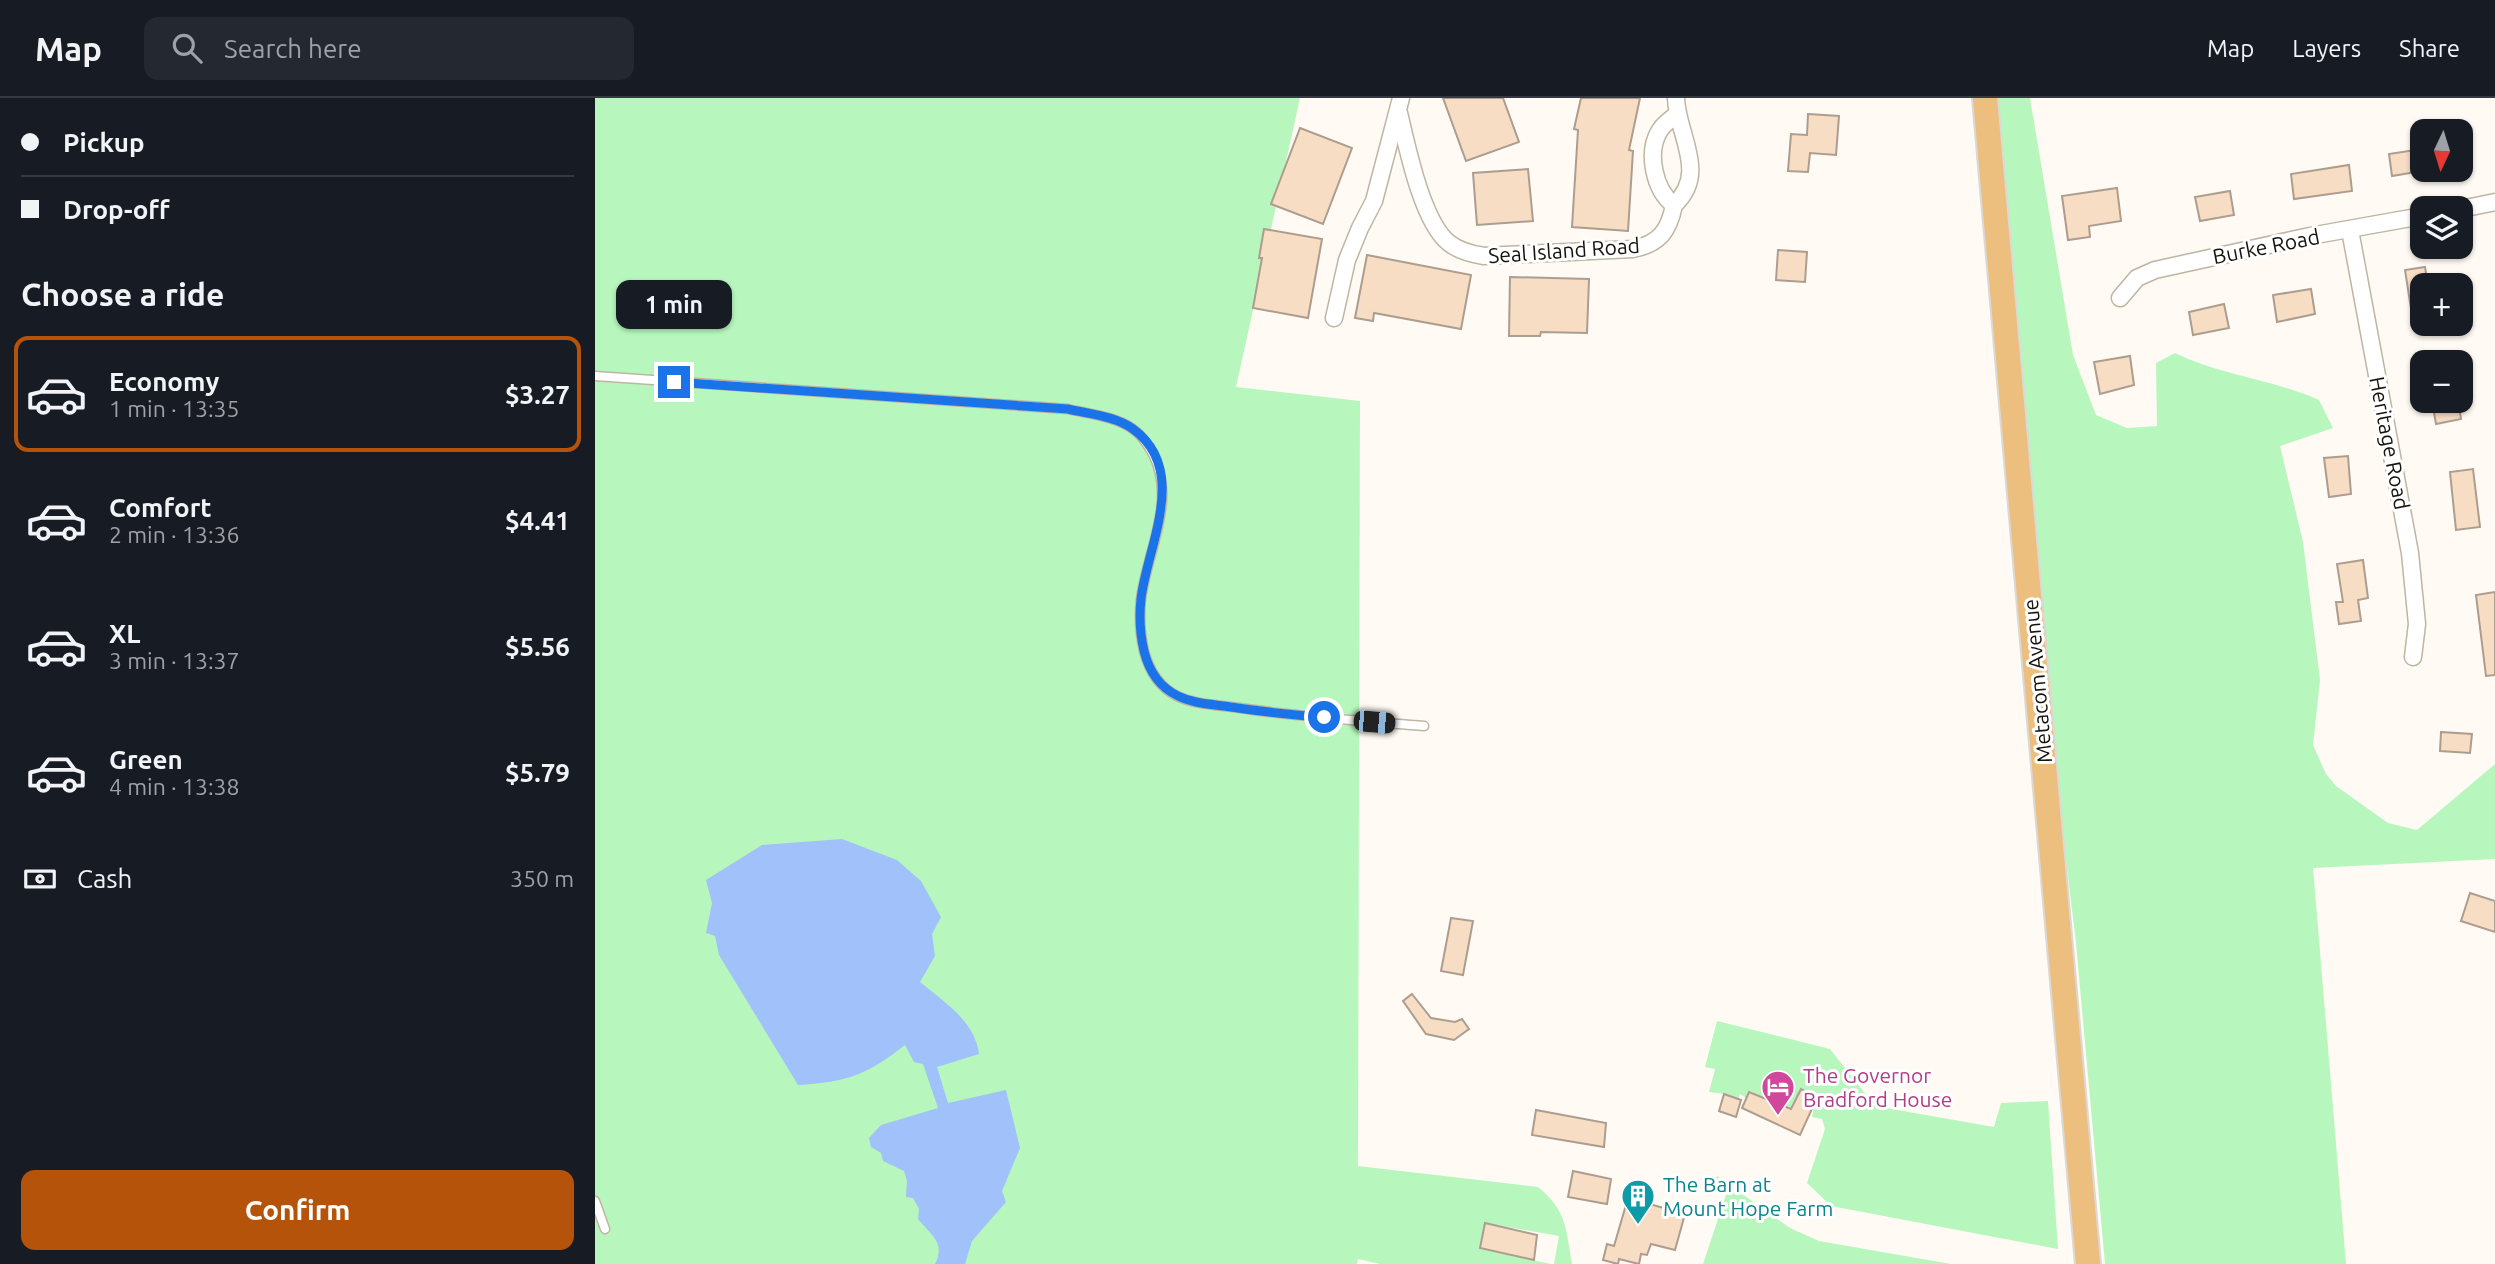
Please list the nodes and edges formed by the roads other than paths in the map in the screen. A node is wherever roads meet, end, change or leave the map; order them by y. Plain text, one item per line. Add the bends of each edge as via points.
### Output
1 (1985, 98) edge
2 (1400, 105) edge
3 (1676, 106) edge
4 (2495, 202) edge
5 (1674, 205) junction
6 (2473, 207) edge
7 (2410, 218) edge
8 (2350, 230) junction
9 (2120, 298) dead end
10 (1334, 318) dead end
11 (595, 376) edge
12 (2413, 657) dead end
13 (1425, 726) dead end
14 (595, 1202) edge
15 (605, 1229) dead end
16 (2088, 1264) edge

1 - 16 main road, Metacom Avenue
2 - 5 street, Seal Island Road via 1412,168 1435,228 1449,243 1471,254 1646,246 1663,235
2 - 10 street, Seal Island Road via 1374,201 1347,260
3 - 5 street, Seal Island Road via 1691,174 1688,187
3 - 5 street, Seal Island Road via 1659,131 1654,149 1661,190
4 - 6 street
7 - 8 street, Burke Road
8 - 9 street, Burke Road via 2155,270 2137,278
8 - 12 street, Heritage Road via 2410,554 2417,624
11 - 13 lane via 1068,409 1109,418 1133,429 1147,444 1162,480 1161,510 1141,598 1140,632 1148,668 1163,686 1191,701
14 - 15 lane

